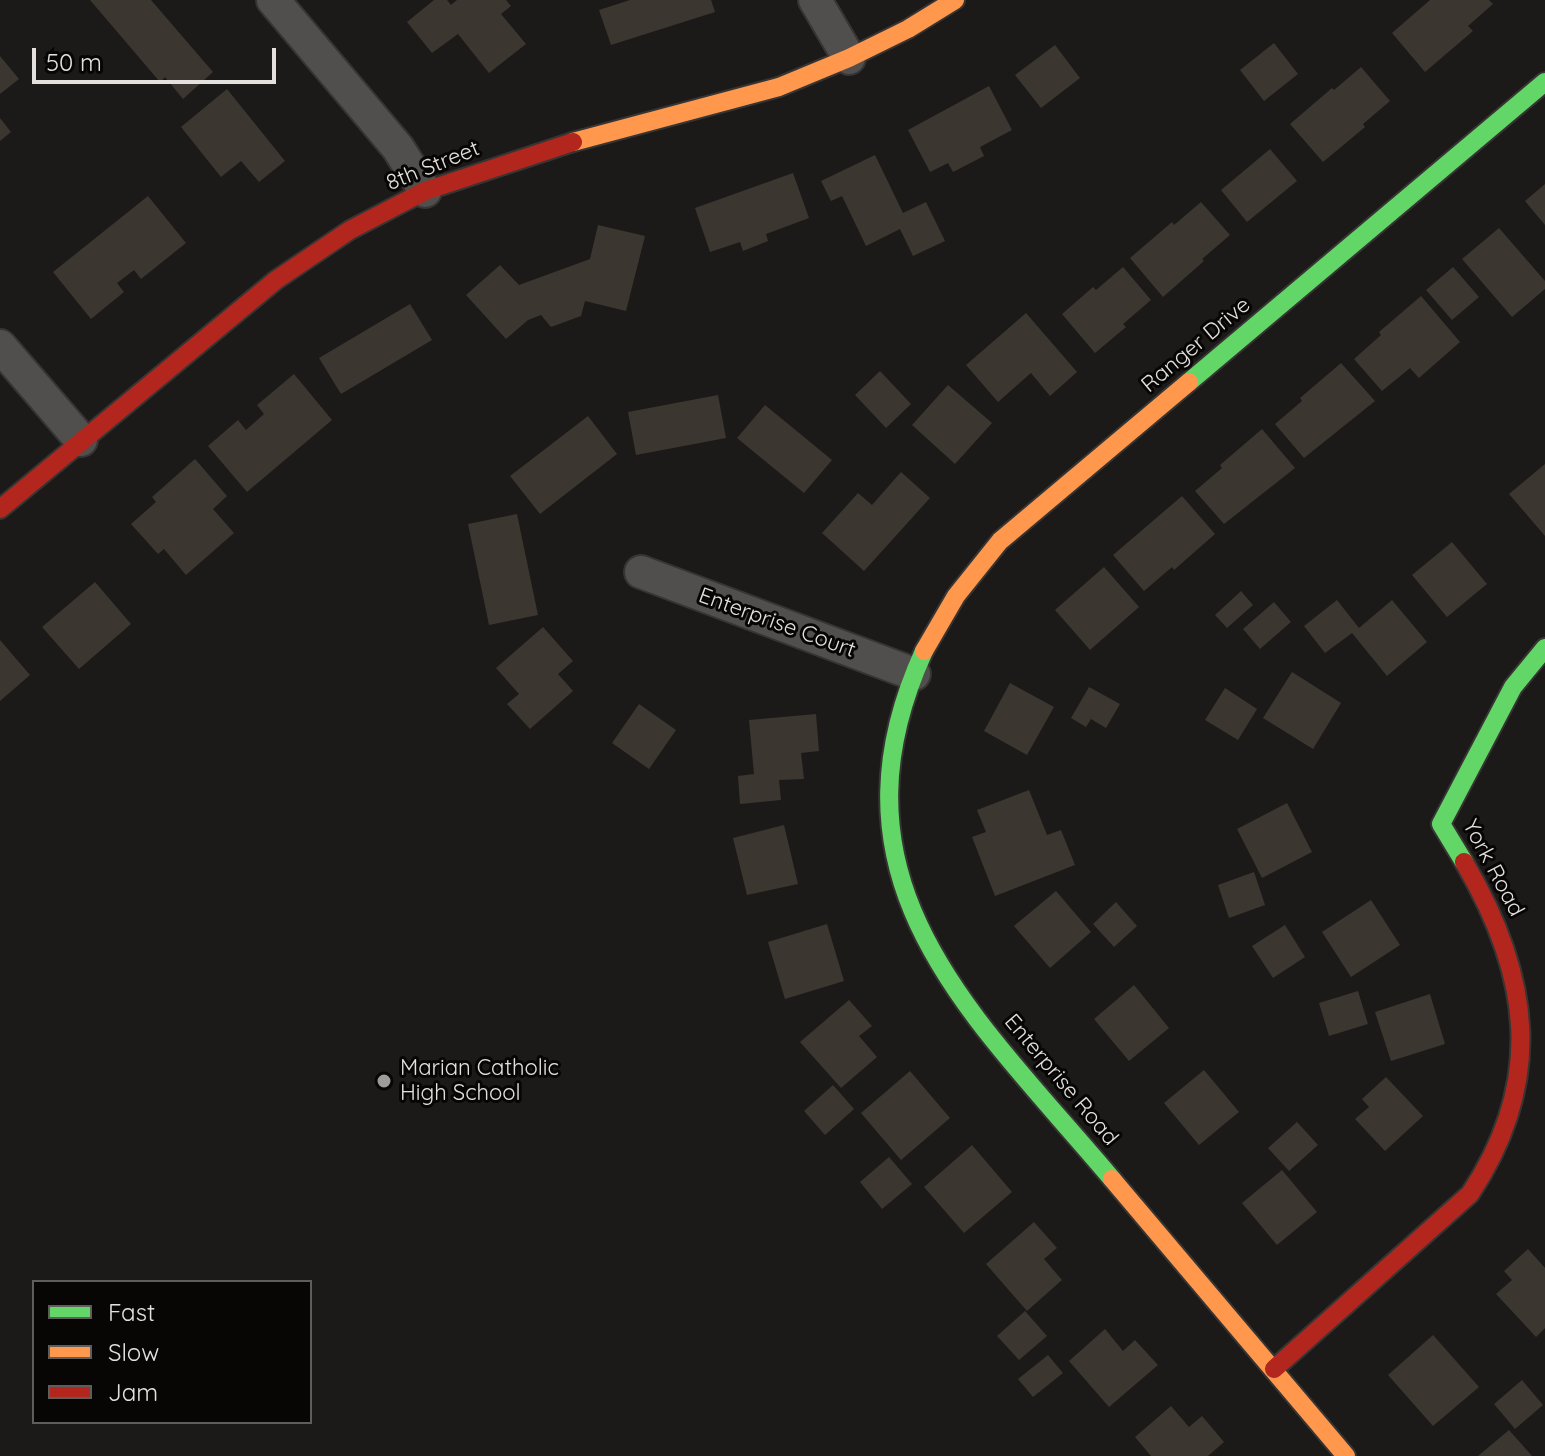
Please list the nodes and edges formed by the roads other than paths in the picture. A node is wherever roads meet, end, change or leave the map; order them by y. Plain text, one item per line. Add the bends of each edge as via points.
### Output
1 (273, 0) edge
2 (815, 0) edge
3 (955, 0) edge
4 (849, 58) junction
5 (1545, 82) edge
6 (425, 191) junction
7 (0, 346) edge
8 (81, 440) junction
9 (0, 509) edge
10 (641, 572) dead end
11 (1545, 648) edge
12 (914, 674) junction
13 (1274, 1369) junction
14 (1346, 1456) edge

1 - 6 street via 398,148
2 - 4 street
3 - 4 street, 8th Street
4 - 6 street, 8th Street via 779,87 549,149
5 - 12 street, Ranger Drive via 1000,541 932,631
6 - 8 street, 8th Street via 350,230 276,280
7 - 8 street
8 - 9 street, 8th Street
10 - 12 street, Enterprise Court
11 - 13 street, York Road via 1513,687 1441,824 1489,904 1518,976 1526,1022 1524,1071 1512,1124 1472,1192
12 - 13 street, Enterprise Road via 891,759 889,826 901,881 925,940 963,1002
13 - 14 street, Enterprise Road

